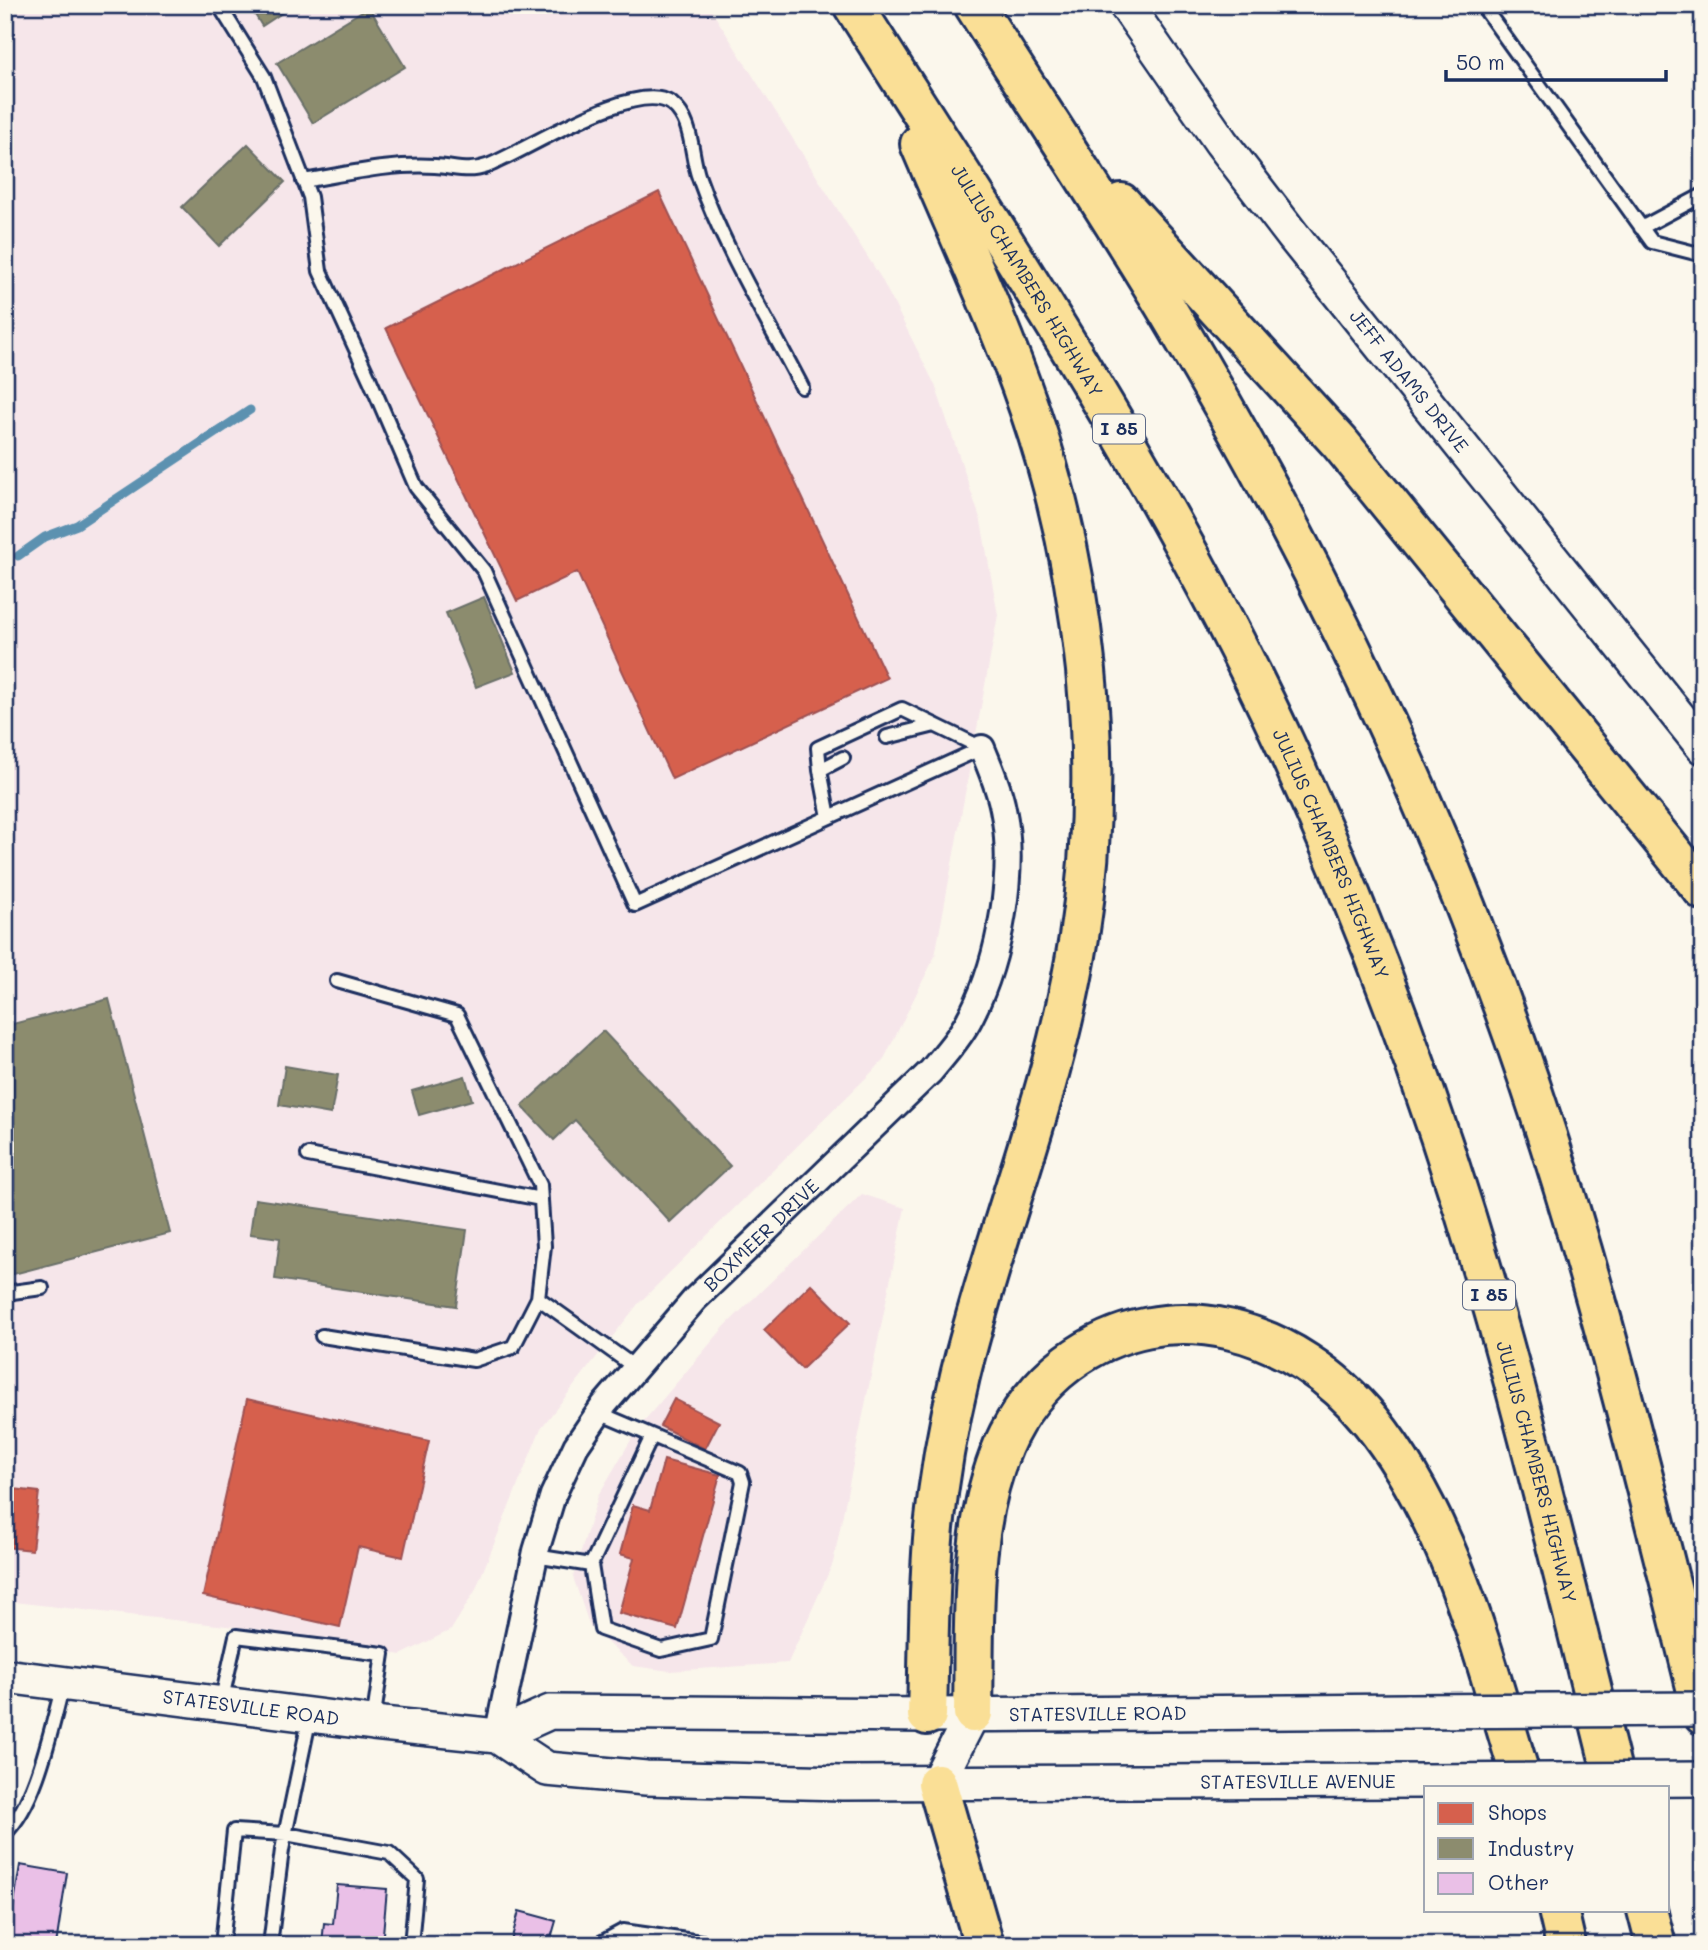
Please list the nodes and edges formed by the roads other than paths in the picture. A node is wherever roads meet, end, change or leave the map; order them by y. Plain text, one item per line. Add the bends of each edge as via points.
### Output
1 (219, 5) edge
2 (853, 5) edge
3 (974, 5) edge
4 (1126, 5) edge
5 (1482, 5) edge
6 (877, 43) junction
7 (1051, 126) junction
8 (303, 181) junction
9 (1703, 195) edge
10 (1641, 228) junction
11 (1703, 255) edge
12 (802, 387) dead end
13 (935, 725) junction
14 (887, 737) dead end
15 (1703, 747) edge
16 (982, 748) junction
17 (843, 758) dead end
18 (820, 770) junction
19 (829, 817) junction
20 (1703, 891) edge
21 (337, 981) dead end
22 (308, 1155) dead end
23 (541, 1199) junction
24 (42, 1288) dead end
25 (5, 1293) edge
26 (538, 1298) junction
27 (322, 1336) dead end
28 (636, 1368) junction
29 (599, 1413) junction
30 (652, 1436) junction
31 (535, 1556) junction
32 (591, 1565) junction
33 (5, 1676) edge
34 (64, 1684) junction
35 (221, 1704) junction
36 (1703, 1709) edge
37 (973, 1713) junction
38 (310, 1715) junction
39 (927, 1715) junction
40 (1703, 1715) edge
41 (373, 1723) junction
42 (497, 1736) junction
43 (1703, 1779) edge
44 (1613, 1781) edge
45 (937, 1783) junction
46 (1524, 1786) edge
47 (5, 1833) edge
48 (286, 1834) junction
49 (1558, 1912) edge
50 (1626, 1912) edge
51 (1648, 1912) edge
52 (222, 1945) edge
53 (270, 1945) edge
54 (411, 1945) edge
55 (597, 1945) edge
56 (722, 1945) edge
57 (984, 1945) edge
58 (1566, 1945) edge
59 (1630, 1945) edge
60 (1656, 1945) edge

1 - 8 lane via 264,77
2 - 6 highway, JULIUS CHAMBERS HIGHWAY / I 85
3 - 7 highway
4 - 15 main road, JEFF ADAMS DRIVE via 1293,236
5 - 10 lane
6 - 39 highway via 1030,411 1074,589 1092,757 1087,879 1068,998 973,1325 942,1466 931,1574
6 - 44 highway, JULIUS CHAMBERS HIGHWAY / I 85 via 1138,461 1237,646 1325,835 1401,1026 1468,1223 1524,1421
7 - 20 highway via 1340,443
7 - 40 highway via 1173,319 1278,504 1375,697 1458,890 1532,1090 1587,1268
8 - 12 lane via 385,169 435,166 464,171 487,166 561,128 636,99 657,97 673,105 688,129 697,174 714,217
8 - 19 lane via 310,197 320,271 416,487 484,571 635,905
9 - 10 lane
10 - 11 lane via 1652,242
13 - 14 lane
13 - 16 lane
13 - 18 lane via 902,709 818,748
16 - 19 lane
16 - 28 street, BOXMEER DRIVE via 1004,810 1007,875 996,950 972,1015 931,1071 695,1299
17 - 18 lane
18 - 19 lane
21 - 23 lane via 457,1015 540,1185
22 - 23 lane
23 - 26 lane via 544,1246
24 - 25 lane
26 - 27 lane via 513,1347 474,1360
26 - 28 lane
28 - 29 street, BOXMEER DRIVE
29 - 30 lane
29 - 31 street, BOXMEER DRIVE via 576,1446 553,1495
30 - 32 lane
30 - 32 lane via 740,1473 743,1482 711,1639 661,1650 601,1629
31 - 32 lane
31 - 42 street, BOXMEER DRIVE
33 - 34 main road, STATESVILLE ROAD
34 - 35 main road, STATESVILLE ROAD
34 - 47 lane via 42,1764
35 - 38 main road, STATESVILLE ROAD
35 - 41 lane via 236,1636 383,1654
36 - 37 main road, STATESVILLE ROAD, bridge
37 - 39 main road, STATESVILLE ROAD
37 - 45 main road
37 - 46 highway via 976,1576 985,1507 1004,1445 1019,1417 1058,1371 1107,1339 1167,1323 1199,1324 1231,1329 1290,1352 1348,1395 1372,1423 1415,1489 1452,1568
38 - 41 main road, STATESVILLE ROAD
38 - 48 lane
39 - 42 main road, STATESVILLE ROAD via 550,1712
39 - 45 main road
41 - 42 main road, STATESVILLE ROAD
42 - 45 main road, STATESVILLE ROAD via 547,1769 741,1782
43 - 45 main road, STATESVILLE AVENUE, bridge
45 - 57 highway
48 - 52 lane via 234,1831
48 - 53 lane
48 - 54 lane via 390,1853 417,1880
49 - 58 highway
50 - 59 highway
51 - 60 highway
55 - 56 lane via 623,1931

